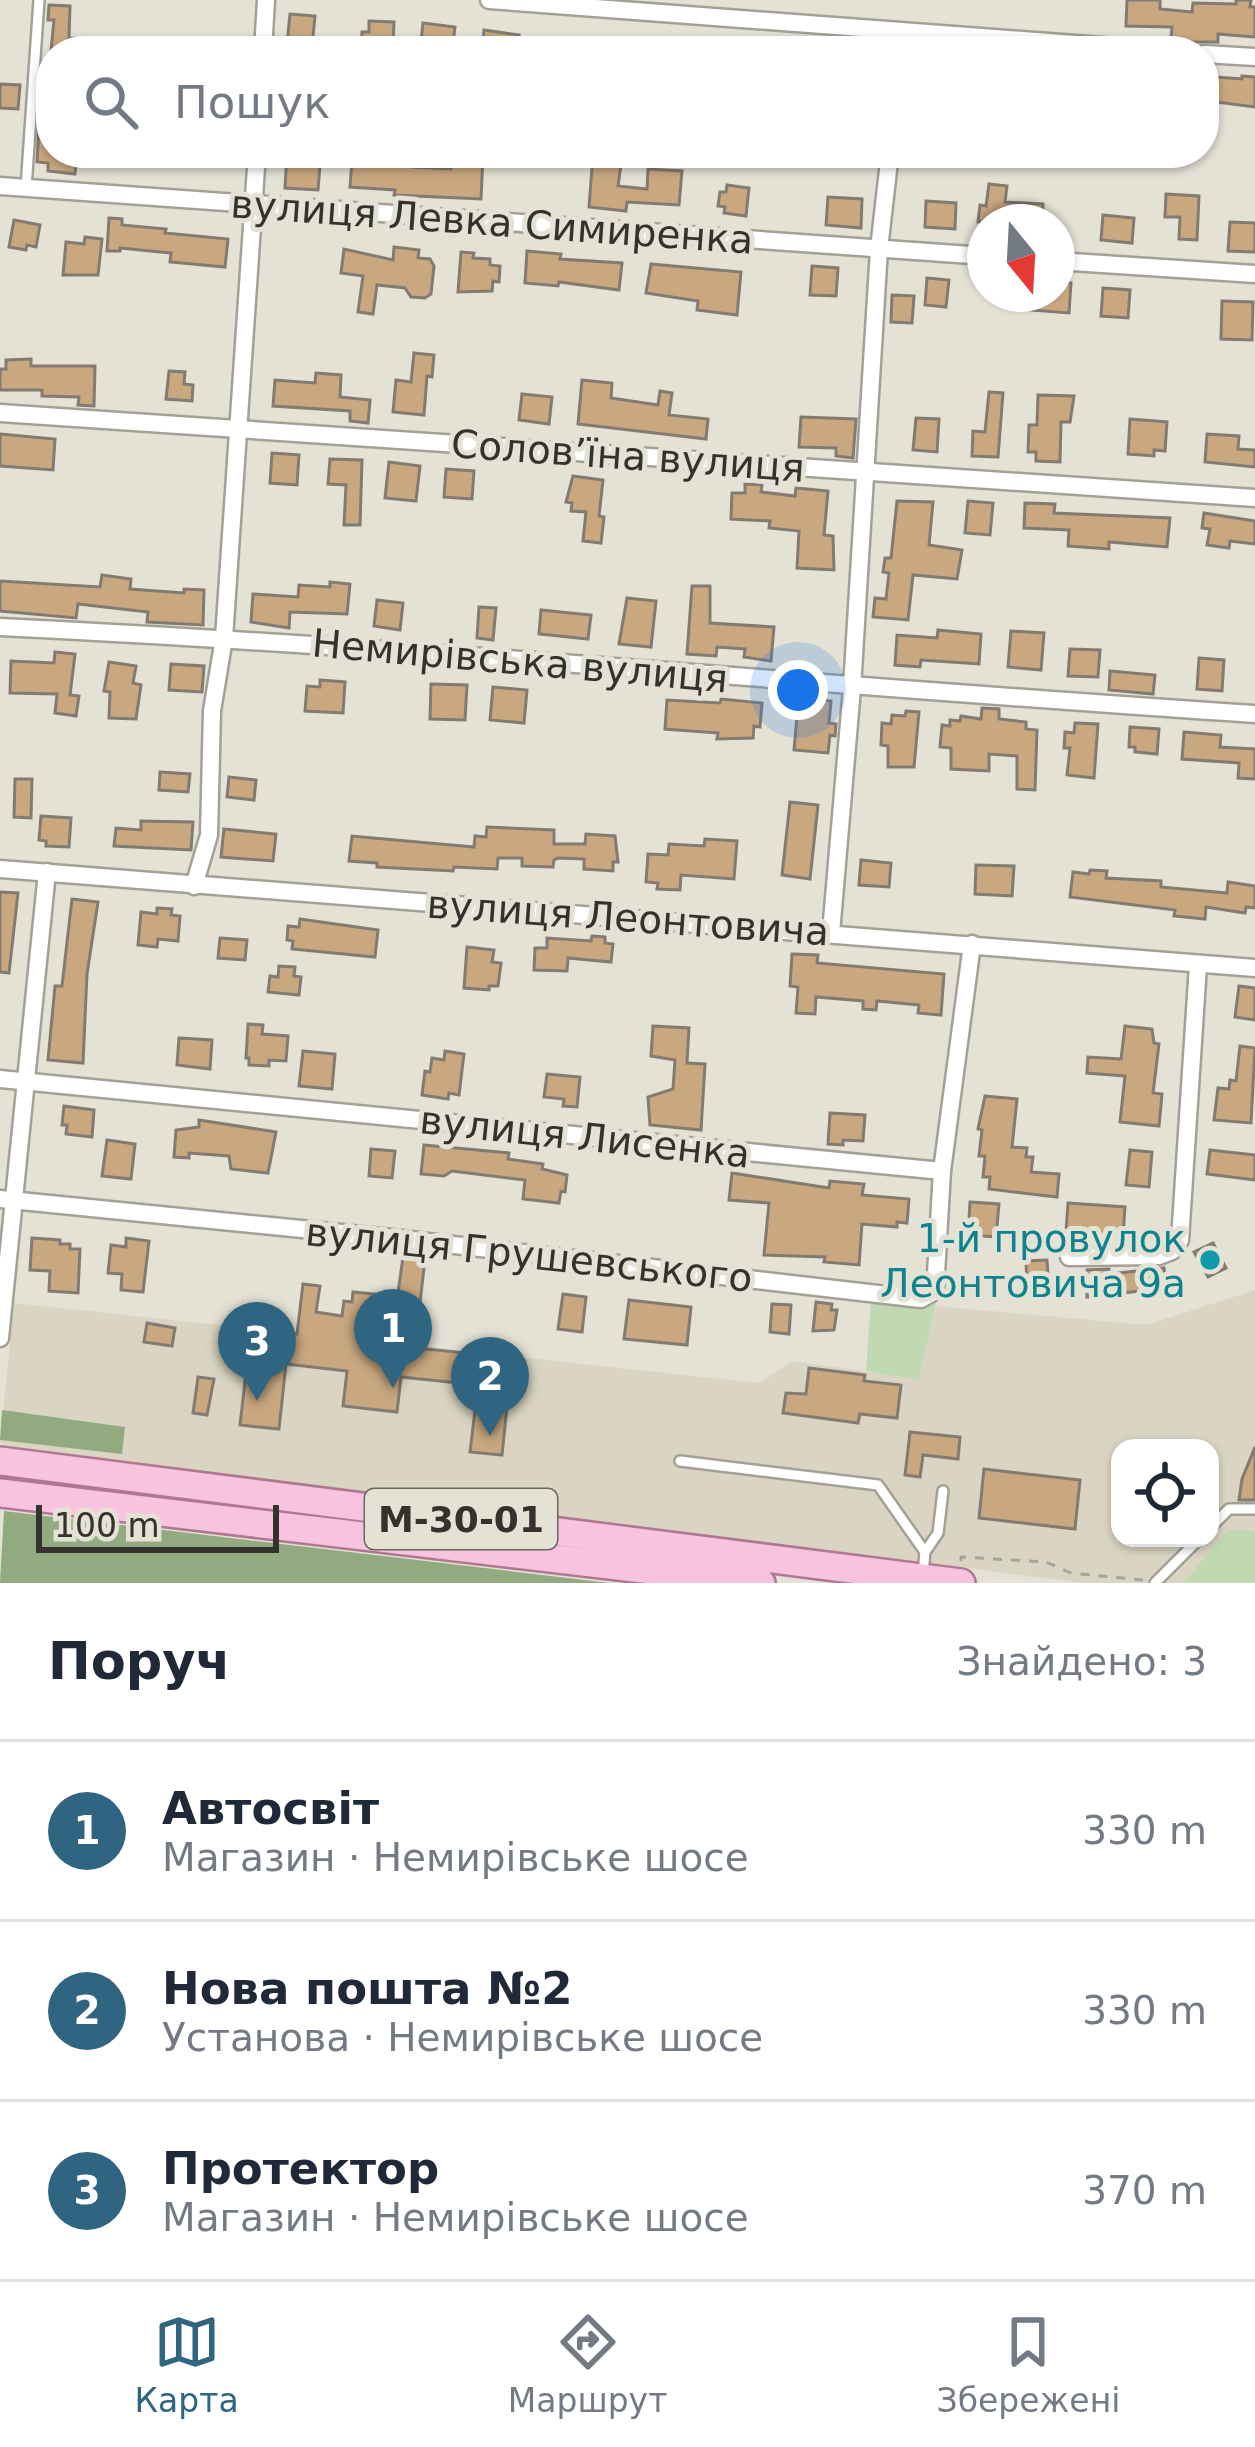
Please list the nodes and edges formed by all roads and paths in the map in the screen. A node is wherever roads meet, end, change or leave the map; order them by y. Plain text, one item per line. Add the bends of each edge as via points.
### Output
1 (39, 0) edge
2 (266, 0) edge
3 (489, 0) edge
4 (37, 36) edge
5 (264, 36) edge
6 (844, 36) edge
7 (36, 43) edge
8 (1219, 55) edge
9 (1255, 57) edge
10 (256, 168) edge
11 (888, 168) edge
12 (0, 186) edge
13 (26, 188) junction
14 (254, 206) junction
15 (879, 249) junction
16 (967, 255) edge
17 (1075, 262) edge
18 (1255, 274) edge
19 (0, 413) edge
20 (235, 428) junction
21 (865, 472) junction
22 (1255, 498) edge
23 (0, 627) edge
24 (224, 638) junction
25 (852, 688) junction
26 (1255, 714) edge
27 (0, 868) edge
28 (46, 872) junction
29 (194, 886) junction
30 (831, 933) junction
31 (972, 944) junction
32 (1198, 964) junction
33 (1255, 968) edge
34 (0, 1079) edge
35 (28, 1082) junction
36 (942, 1171) junction
37 (7, 1200) edge
38 (1070, 1257) dead end
39 (0, 1338) edge
40 (0, 1461) edge
41 (680, 1461) dead end
42 (943, 1491) dead end
43 (0, 1492) edge
44 (1255, 1509) edge
45 (1219, 1518) edge
46 (1191, 1547) edge
47 (961, 1570) edge
48 (923, 1571) edge
49 (1156, 1582) edge
50 (761, 1583) edge

1 - 4 lane
2 - 5 street
3 - 6 street
7 - 13 lane
8 - 9 street
10 - 14 street
11 - 15 street
12 - 13 street, вулиця Левка Симиренка
13 - 14 street, вулиця Левка Симиренка
14 - 15 street, вулиця Левка Симиренка
14 - 20 street
15 - 16 street, вулиця Левка Симиренка
15 - 21 street
17 - 18 street
19 - 20 street, Соловʼїна вулиця
20 - 21 street, Соловʼїна вулиця
20 - 24 street
21 - 22 street, Соловʼїна вулиця
21 - 25 street
23 - 24 street, Немирівська вулиця
24 - 25 street, Немирівська вулиця
24 - 29 street via 212,711 208,835
25 - 26 street, Немирівська вулиця
25 - 30 street
27 - 28 street, вулиця Леонтовича
28 - 29 street, вулиця Леонтовича
28 - 35 street
29 - 30 street, вулиця Леонтовича
30 - 31 street, вулиця Леонтовича
31 - 32 street, вулиця Леонтовича
31 - 36 street
32 - 33 street, вулиця Леонтовича
32 - 38 street via 1180,1240 1159,1256
34 - 35 street, вулиця Лисенка
35 - 36 street, вулиця Лисенка
35 - 37 street
36 - 37 street, вулиця Грушевського via 935,1291 921,1299
37 - 39 street
40 - 48 main road, М-30-01
41 - 48 lane via 878,1485
42 - 48 lane
43 - 50 main road, М-30-01
44 - 45 lane via 1228,1509
46 - 49 lane
47 - 48 main road, М-30-01
47 - 49 path via 1046,1562 1071,1573

